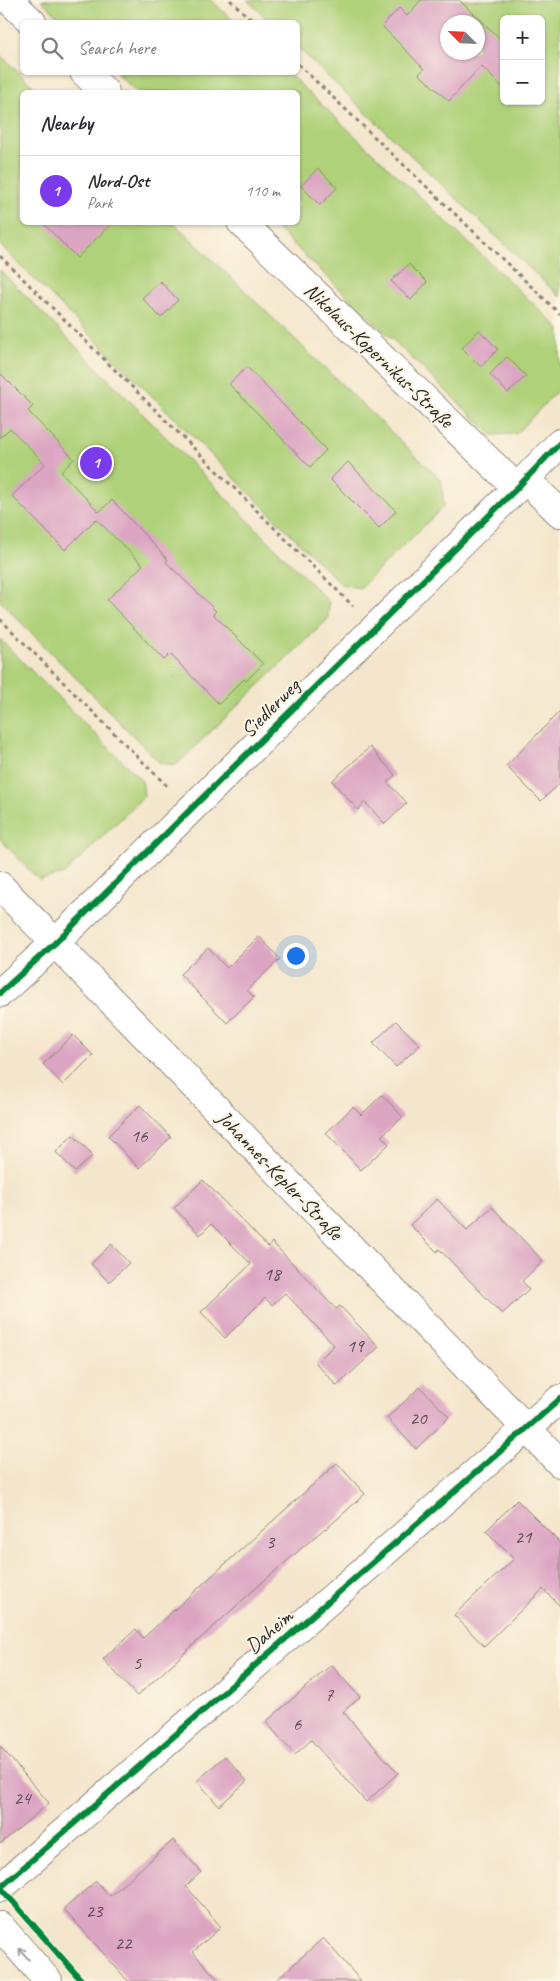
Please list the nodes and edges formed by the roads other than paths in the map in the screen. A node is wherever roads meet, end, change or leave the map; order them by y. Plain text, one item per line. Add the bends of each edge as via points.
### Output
1 (9, 0) edge
2 (30, 20) edge
3 (87, 75) edge
4 (103, 90) edge
5 (244, 225) edge
6 (560, 443) edge
7 (522, 484) junction
8 (560, 513) edge
9 (0, 886) edge
10 (55, 943) junction
11 (0, 993) edge
12 (560, 1399) edge
13 (527, 1428) junction
14 (560, 1463) edge
15 (0, 1888) edge
16 (0, 1926) edge
17 (48, 1981) edge

1 - 2 street
3 - 4 street
5 - 7 street, Nikolaus-Kopernikus-Straße
6 - 7 street, Siedlerweg
7 - 8 street, Nikolaus-Kopernikus-Straße
7 - 10 street, Siedlerweg
9 - 10 street, Johannes-Kepler-Straße
10 - 11 street, Siedlerweg
10 - 13 street, Johannes-Kepler-Straße
12 - 13 street, Daheim
13 - 14 street, Johannes-Kepler-Straße
13 - 15 street, Daheim
17 -> 16 street

